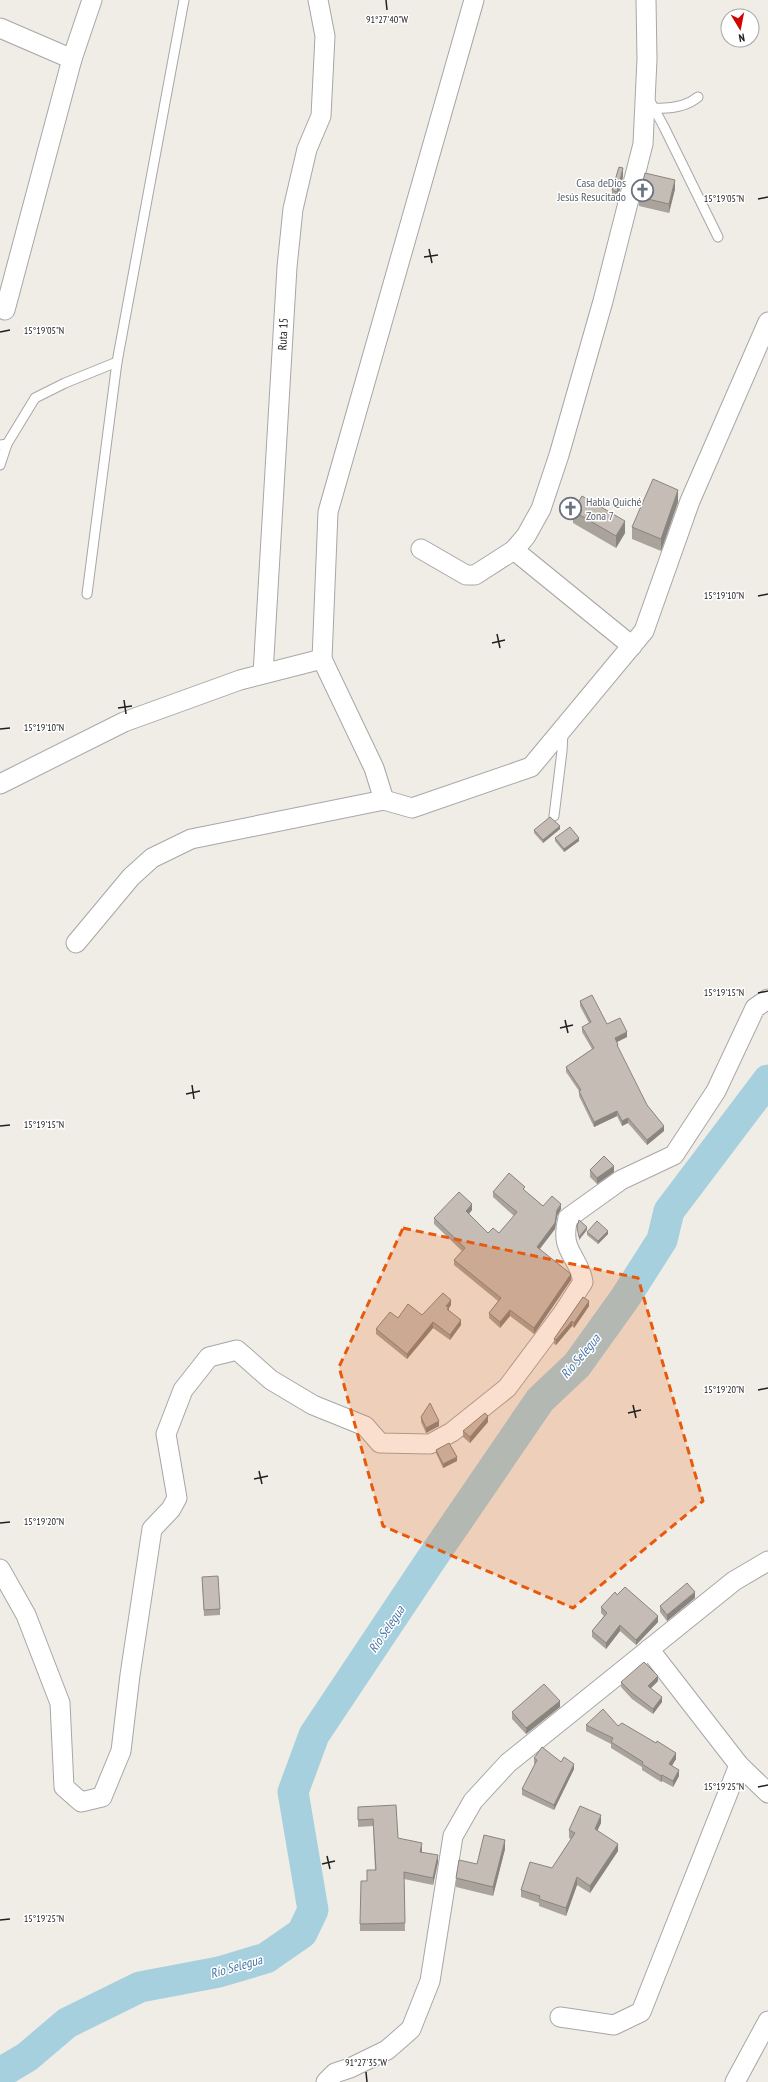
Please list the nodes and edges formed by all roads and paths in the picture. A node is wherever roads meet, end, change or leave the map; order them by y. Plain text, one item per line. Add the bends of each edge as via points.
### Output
1 (92, 0) edge
2 (184, 0) edge
3 (318, 0) edge
4 (474, 0) edge
5 (646, 0) edge
6 (0, 28) edge
7 (72, 59) junction
8 (698, 97) dead end
9 (650, 101) junction
10 (718, 237) dead end
11 (4, 310) dead end
12 (768, 322) edge
13 (117, 362) junction
14 (3, 445) edge
15 (0, 465) edge
16 (421, 549) dead end
17 (514, 550) junction
18 (87, 594) dead end
19 (632, 646) junction
20 (322, 659) junction
21 (263, 674) junction
22 (562, 730) junction
23 (0, 784) edge
24 (384, 800) junction
25 (554, 816) dead end
26 (76, 943) dead end
27 (768, 999) edge
28 (768, 1561) edge
29 (0, 1569) edge
30 (648, 1649) junction
31 (739, 1765) junction
32 (768, 1793) edge
33 (560, 2017) dead end
34 (768, 2021) edge
35 (352, 2075) edge
36 (326, 2082) edge
37 (735, 2082) edge

1 - 7 street
2 - 13 lane
3 - 21 street, Ruta 15 via 325,36 321,116 307,149 293,209 287,267
4 - 20 street via 328,512
5 - 9 street
6 - 7 street
7 - 11 street
8 - 9 lane via 691,103 669,108
9 - 10 lane
9 - 17 street via 643,144 603,301 559,455 541,509 526,536
12 - 19 street via 690,501 644,631
13 - 14 lane via 35,398
13 - 18 lane
14 - 15 lane
16 - 17 street via 466,575 482,572
17 - 19 street
19 - 22 street
20 - 21 street
20 - 24 street via 374,768
21 - 23 street via 124,722
22 - 24 street via 531,767 412,808
22 - 25 lane via 562,752
24 - 26 street via 191,839 152,858 141,867
27 - 29 street via 755,1008 716,1090 674,1155 621,1180 568,1218 567,1249 582,1272 583,1282 507,1388 452,1432 430,1444 380,1443 365,1426 313,1405 271,1380 237,1350 209,1357 183,1390 166,1434 177,1498 171,1509 152,1529 121,1751 102,1797 81,1802 64,1787 60,1703 26,1615
28 - 30 street via 734,1581
30 - 31 street
30 - 35 street via 508,1763 473,1801 454,1836 430,1981 411,2029 388,2050
31 - 32 street
31 - 33 street via 641,2012 614,2025
34 - 37 street
35 - 36 street via 335,2073

